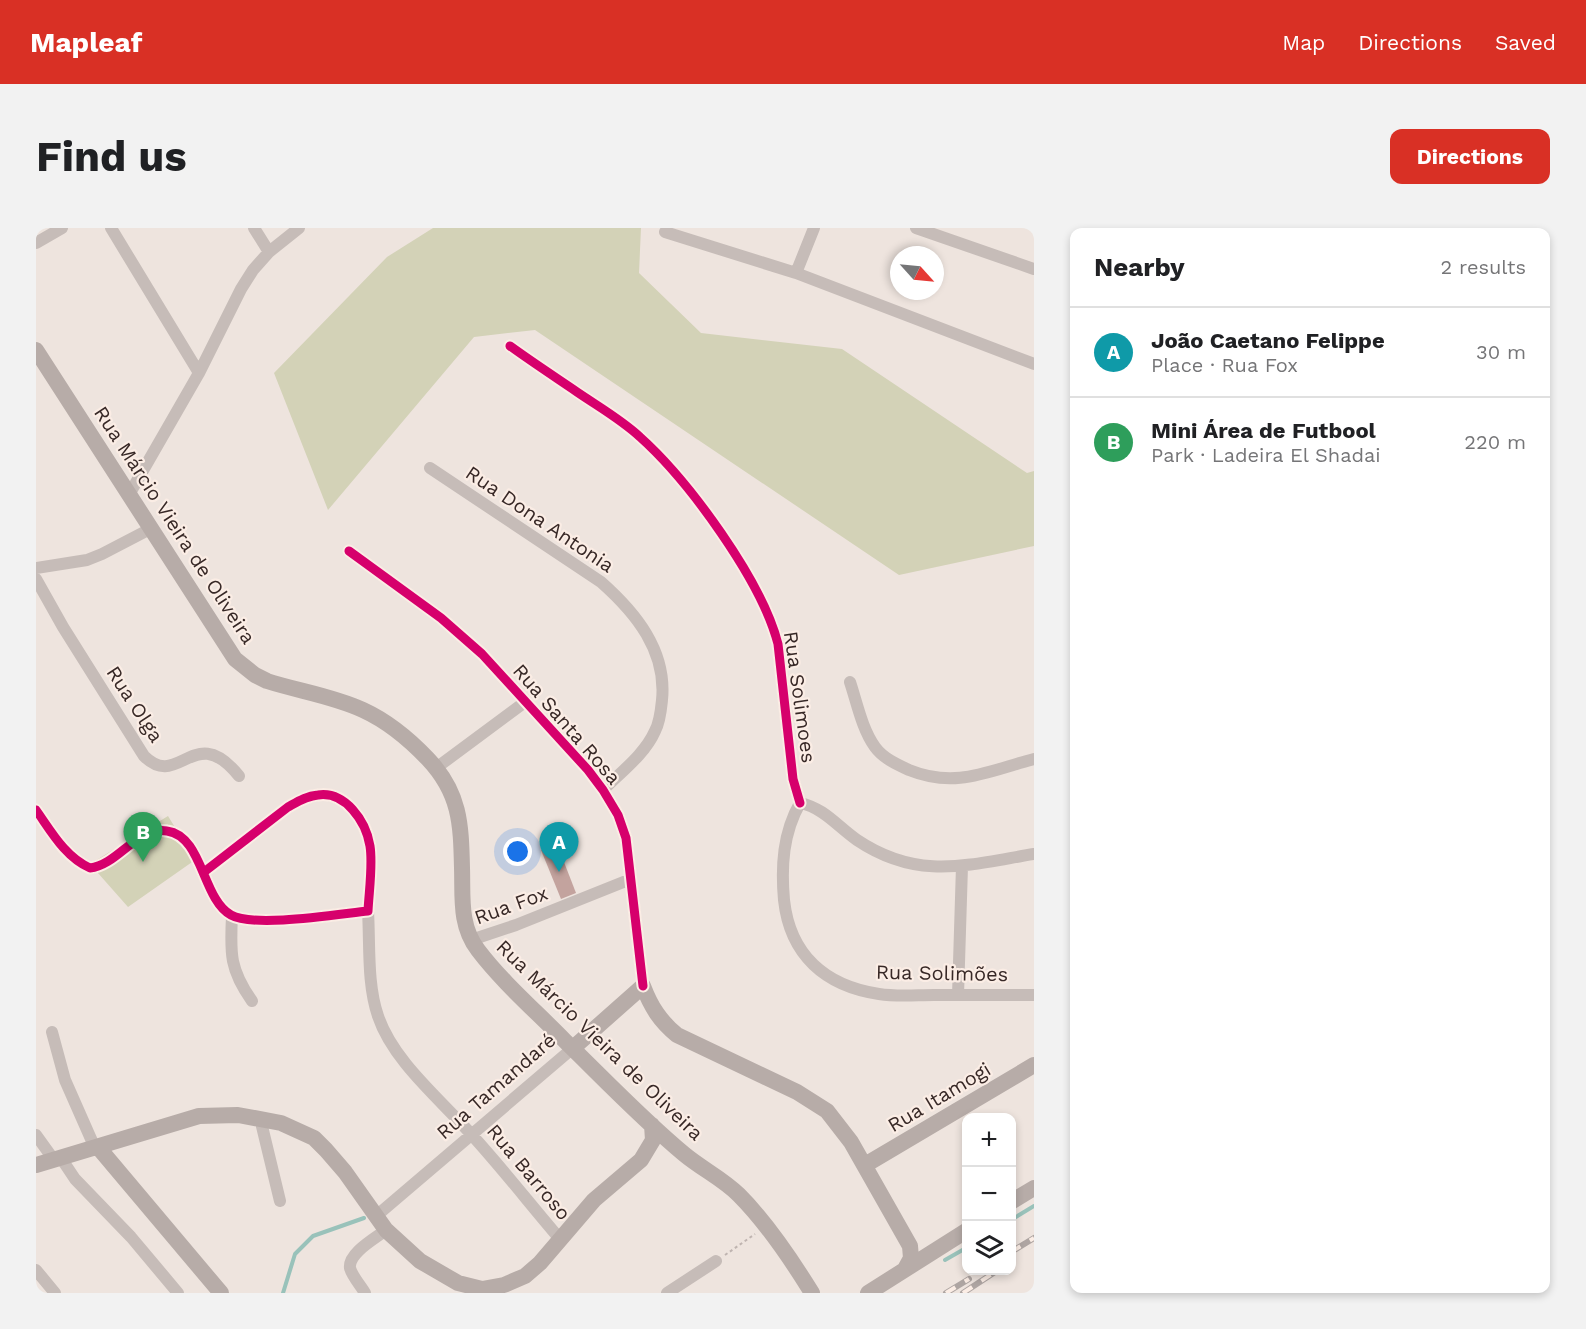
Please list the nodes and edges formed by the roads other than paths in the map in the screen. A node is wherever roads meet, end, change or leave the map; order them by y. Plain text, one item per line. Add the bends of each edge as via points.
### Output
1 (62, 228) edge
2 (111, 228) edge
3 (254, 228) edge
4 (299, 228) edge
5 (814, 228) edge
6 (916, 228) edge
7 (665, 232) dead end
8 (36, 243) edge
9 (269, 252) junction
10 (1034, 270) edge
11 (796, 273) junction
12 (510, 346) dead end
13 (36, 350) edge
14 (1034, 364) edge
15 (199, 373) junction
16 (430, 468) dead end
17 (130, 493) junction
18 (152, 528) junction
19 (350, 551) dead end
20 (36, 568) edge
21 (36, 579) edge
22 (850, 682) dead end
23 (525, 702) junction
24 (1034, 759) edge
25 (436, 768) junction
26 (239, 776) dead end
27 (603, 790) junction
28 (800, 803) junction
29 (36, 810) edge
30 (1034, 854) edge
31 (962, 866) junction
32 (204, 872) junction
33 (631, 879) junction
34 (368, 911) junction
35 (232, 916) junction
36 (471, 940) junction
37 (643, 986) junction
38 (958, 995) junction
39 (1034, 995) edge
40 (252, 1001) dead end
41 (52, 1032) dead end
42 (573, 1048) junction
43 (1034, 1065) edge
44 (260, 1118) junction
45 (652, 1125) junction
46 (472, 1134) junction
47 (36, 1135) edge
48 (97, 1147) junction
49 (685, 1155) junction
50 (57, 1159) junction
51 (641, 1160) junction
52 (36, 1165) edge
53 (865, 1165) junction
54 (1034, 1188) edge
55 (1016, 1199) edge
56 (280, 1201) dead end
57 (375, 1216) junction
58 (386, 1230) junction
59 (962, 1234) edge
60 (560, 1239) junction
61 (910, 1246) junction
62 (934, 1251) junction
63 (716, 1261) dead end
64 (905, 1269) junction
65 (36, 1270) edge
66 (55, 1293) edge
67 (178, 1293) edge
68 (221, 1293) edge
69 (365, 1293) edge
70 (667, 1293) edge
71 (812, 1293) edge
72 (868, 1293) edge

1 - 8 street
2 - 15 street
3 - 9 street
4 - 9 street
5 - 11 street
6 - 10 street
7 - 11 street
9 - 15 street via 241,289
11 - 14 street
12 - 28 street, Rua Solimoes via 640,436 701,506 742,566 776,635 793,779
13 - 17 main road, Rua Márcio Vieira de Oliveira
15 - 17 street
16 - 27 street, Rua Dona Antonia via 601,582 636,617 652,641 663,691 655,732 644,749
17 - 18 main road, Rua Márcio Vieira de Oliveira
18 - 20 street via 102,555
18 - 25 main road, Rua Márcio Vieira de Oliveira via 244,668 267,681 362,710 382,720
19 - 23 street, Rua Santa Rosa via 483,654
21 - 26 street, Rua Olga via 150,762 166,767 198,753 209,753 230,765
22 - 24 street via 876,749 912,771 947,780
23 - 25 street
23 - 27 street, Rua Santa Rosa
25 - 36 main road, Rua Márcio Vieira de Oliveira via 452,791 459,813 461,906
27 - 33 street, Rua Santa Rosa via 624,829
28 - 31 street via 820,810 856,839 896,860 919,866
28 - 38 street, Rua Solimões via 785,843 783,887 792,935 803,954 832,978 865,991
29 - 32 street via 57,840 90,868 146,835 164,830 180,837
30 - 31 street
31 - 38 street
32 - 34 street, Rua Barroso via 303,798 319,794 336,796 366,830 370,847
32 - 35 street via 222,909
33 - 36 street, Rua Fox
33 - 37 street, Rua Santa Rosa
34 - 35 street via 268,920
34 - 46 street, Rua Barroso via 372,989 378,1016 405,1061
35 - 40 street via 234,971
36 - 42 main road, Rua Márcio Vieira de Oliveira
37 - 42 main road, Rua Tamandaré
37 - 53 main road, Rua Santa Rosa via 662,1023 677,1035 797,1092 827,1111
38 - 39 street, Rua Solimões
41 - 48 street via 65,1080
42 - 45 main road, Rua Márcio Vieira de Oliveira
42 - 46 street, Rua Tamandaré
43 - 53 main road, Rua Itamogi
44 - 48 main road via 199,1116
44 - 56 street
44 - 57 main road via 314,1138 345,1172
45 - 49 main road, Rua Márcio Vieira de Oliveira
45 - 51 main road via 653,1140
46 - 57 street, Rua Tamandaré
46 - 60 street, Rua Barroso
47 - 50 street
48 - 50 main road
48 - 68 main road
49 - 51 main road
49 - 71 main road, Rua Márcio Vieira de Oliveira via 738,1194
50 - 52 main road
50 - 67 street
51 - 60 main road via 594,1200
53 - 61 main road, Rua Santa Rosa
54 - 55 main road
57 - 58 main road
58 - 60 main road via 438,1273 458,1283 482,1288 504,1286 525,1276
58 - 69 street via 357,1252 350,1264
59 - 62 main road
61 - 62 main road
61 - 64 main road via 911,1258
62 - 64 main road
63 - 70 street
64 - 72 main road
65 - 66 street

